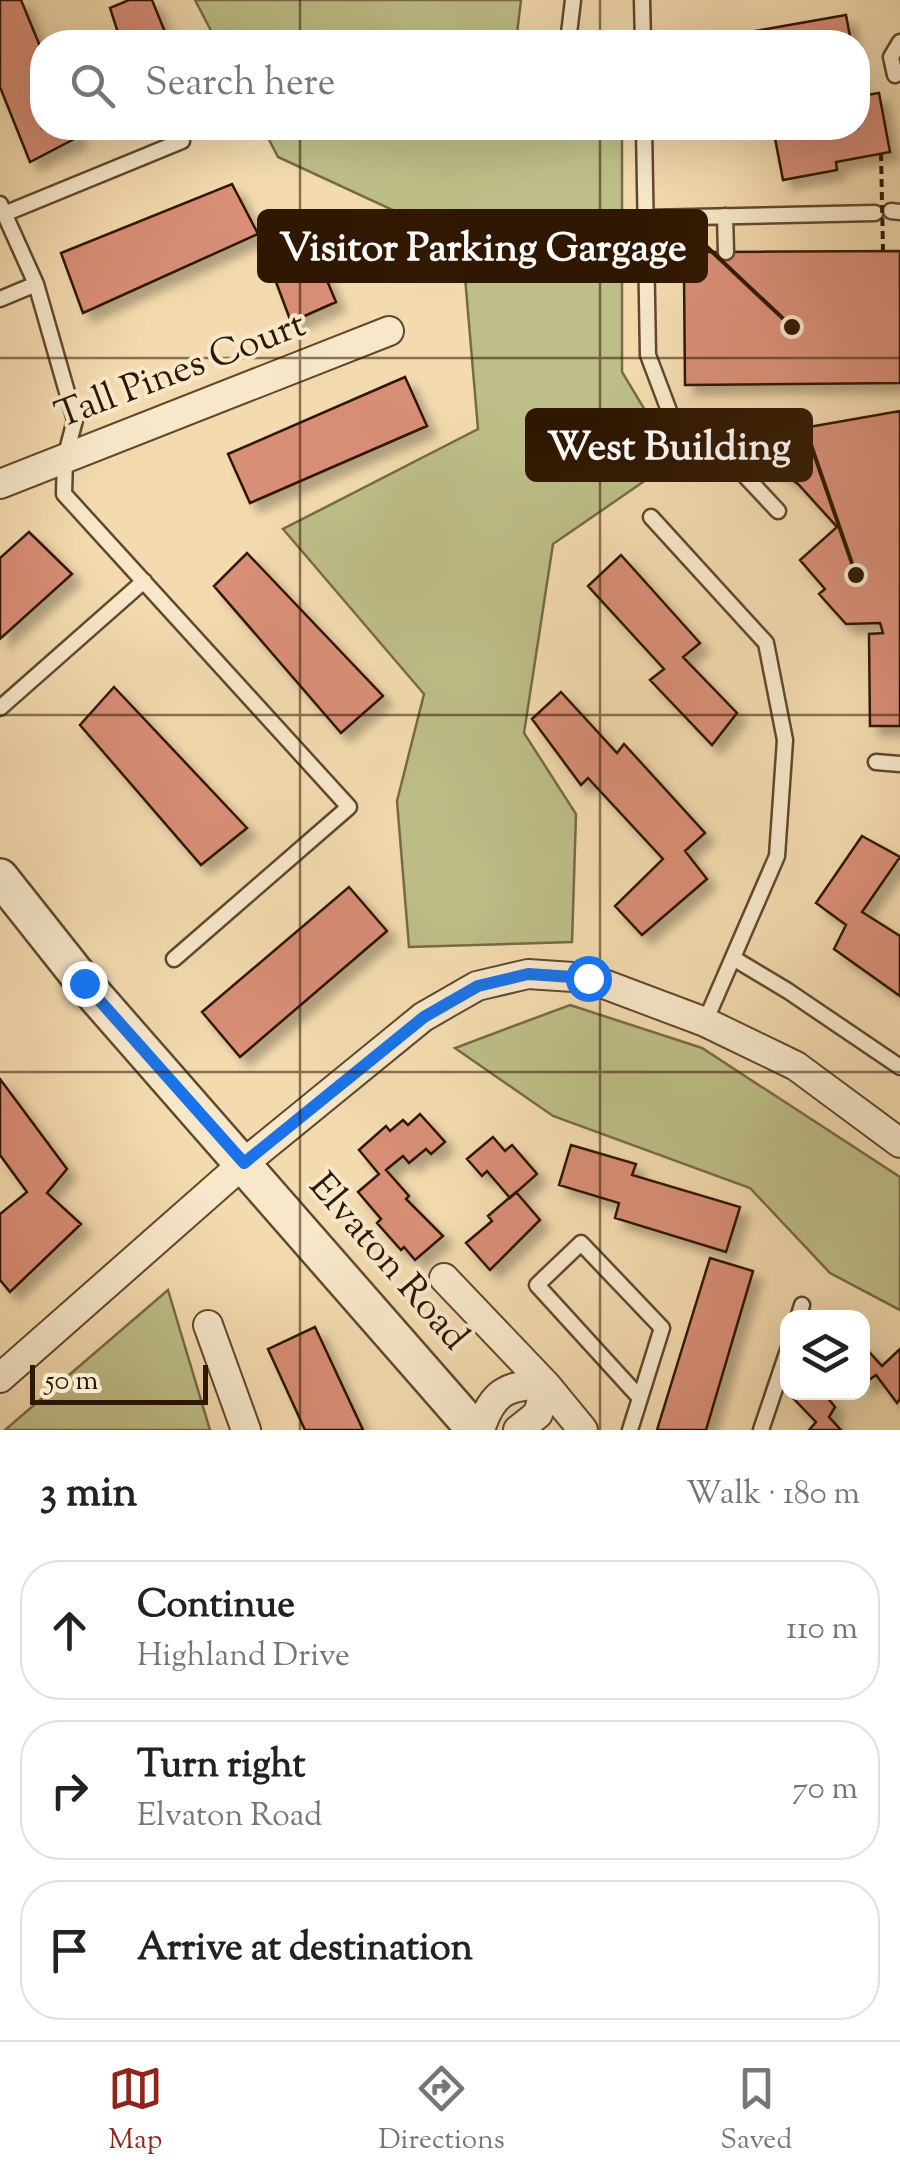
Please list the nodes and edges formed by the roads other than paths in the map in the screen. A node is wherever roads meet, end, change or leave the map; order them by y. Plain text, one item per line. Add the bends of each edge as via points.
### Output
1 (573, 0) edge
2 (642, 0) edge
3 (569, 30) edge
4 (643, 30) edge
5 (900, 42) edge
6 (895, 74) dead end
7 (644, 140) edge
8 (182, 141) dead end
9 (2, 209) edge
10 (875, 213) dead end
11 (724, 216) junction
12 (646, 218) junction
13 (726, 252) dead end
14 (36, 284) junction
15 (0, 300) edge
16 (388, 331) dead end
17 (65, 458) junction
18 (0, 484) edge
19 (778, 511) dead end
20 (651, 518) dead end
21 (144, 581) junction
22 (0, 708) edge
23 (876, 762) dead end
24 (900, 764) edge
25 (0, 877) edge
26 (732, 958) junction
27 (174, 959) dead end
28 (705, 1022) junction
29 (900, 1067) edge
30 (900, 1143) edge
31 (244, 1163) junction
32 (444, 1278) dead end
33 (208, 1326) dead end
34 (780, 1375) edge
35 (1, 1377) edge
36 (546, 1385) junction
37 (640, 1398) junction
38 (246, 1430) edge
39 (478, 1430) edge
40 (518, 1430) edge
41 (583, 1430) edge
42 (630, 1430) edge
43 (762, 1430) edge

1 - 3 lane
2 - 4 lane
5 - 6 lane via 892,57
7 - 12 lane
8 - 9 lane
9 - 14 lane
10 - 11 lane
11 - 12 lane
11 - 13 lane
12 - 19 lane via 648,356 671,416 734,463
14 - 15 lane
14 - 17 lane via 75,420
16 - 17 street, Tall Pines Court
17 - 18 street, Tall Pines Court
17 - 21 lane via 64,494
20 - 26 lane via 766,642 785,740 777,856
21 - 22 lane
21 - 27 lane via 349,807
23 - 24 lane
25 - 31 street, Elvaton Road
26 - 28 lane
26 - 29 lane
28 - 30 street via 796,1066
28 - 31 street via 588,978 528,974 478,986 424,1017
31 - 35 street
31 - 39 street, Elvaton Road
32 - 36 street
33 - 38 street
34 - 43 lane
36 - 39 street via 517,1384 488,1405
36 - 40 street via 538,1414
36 - 41 street
37 - 37 lane via 537,1285 581,1244 662,1328
37 - 42 lane

